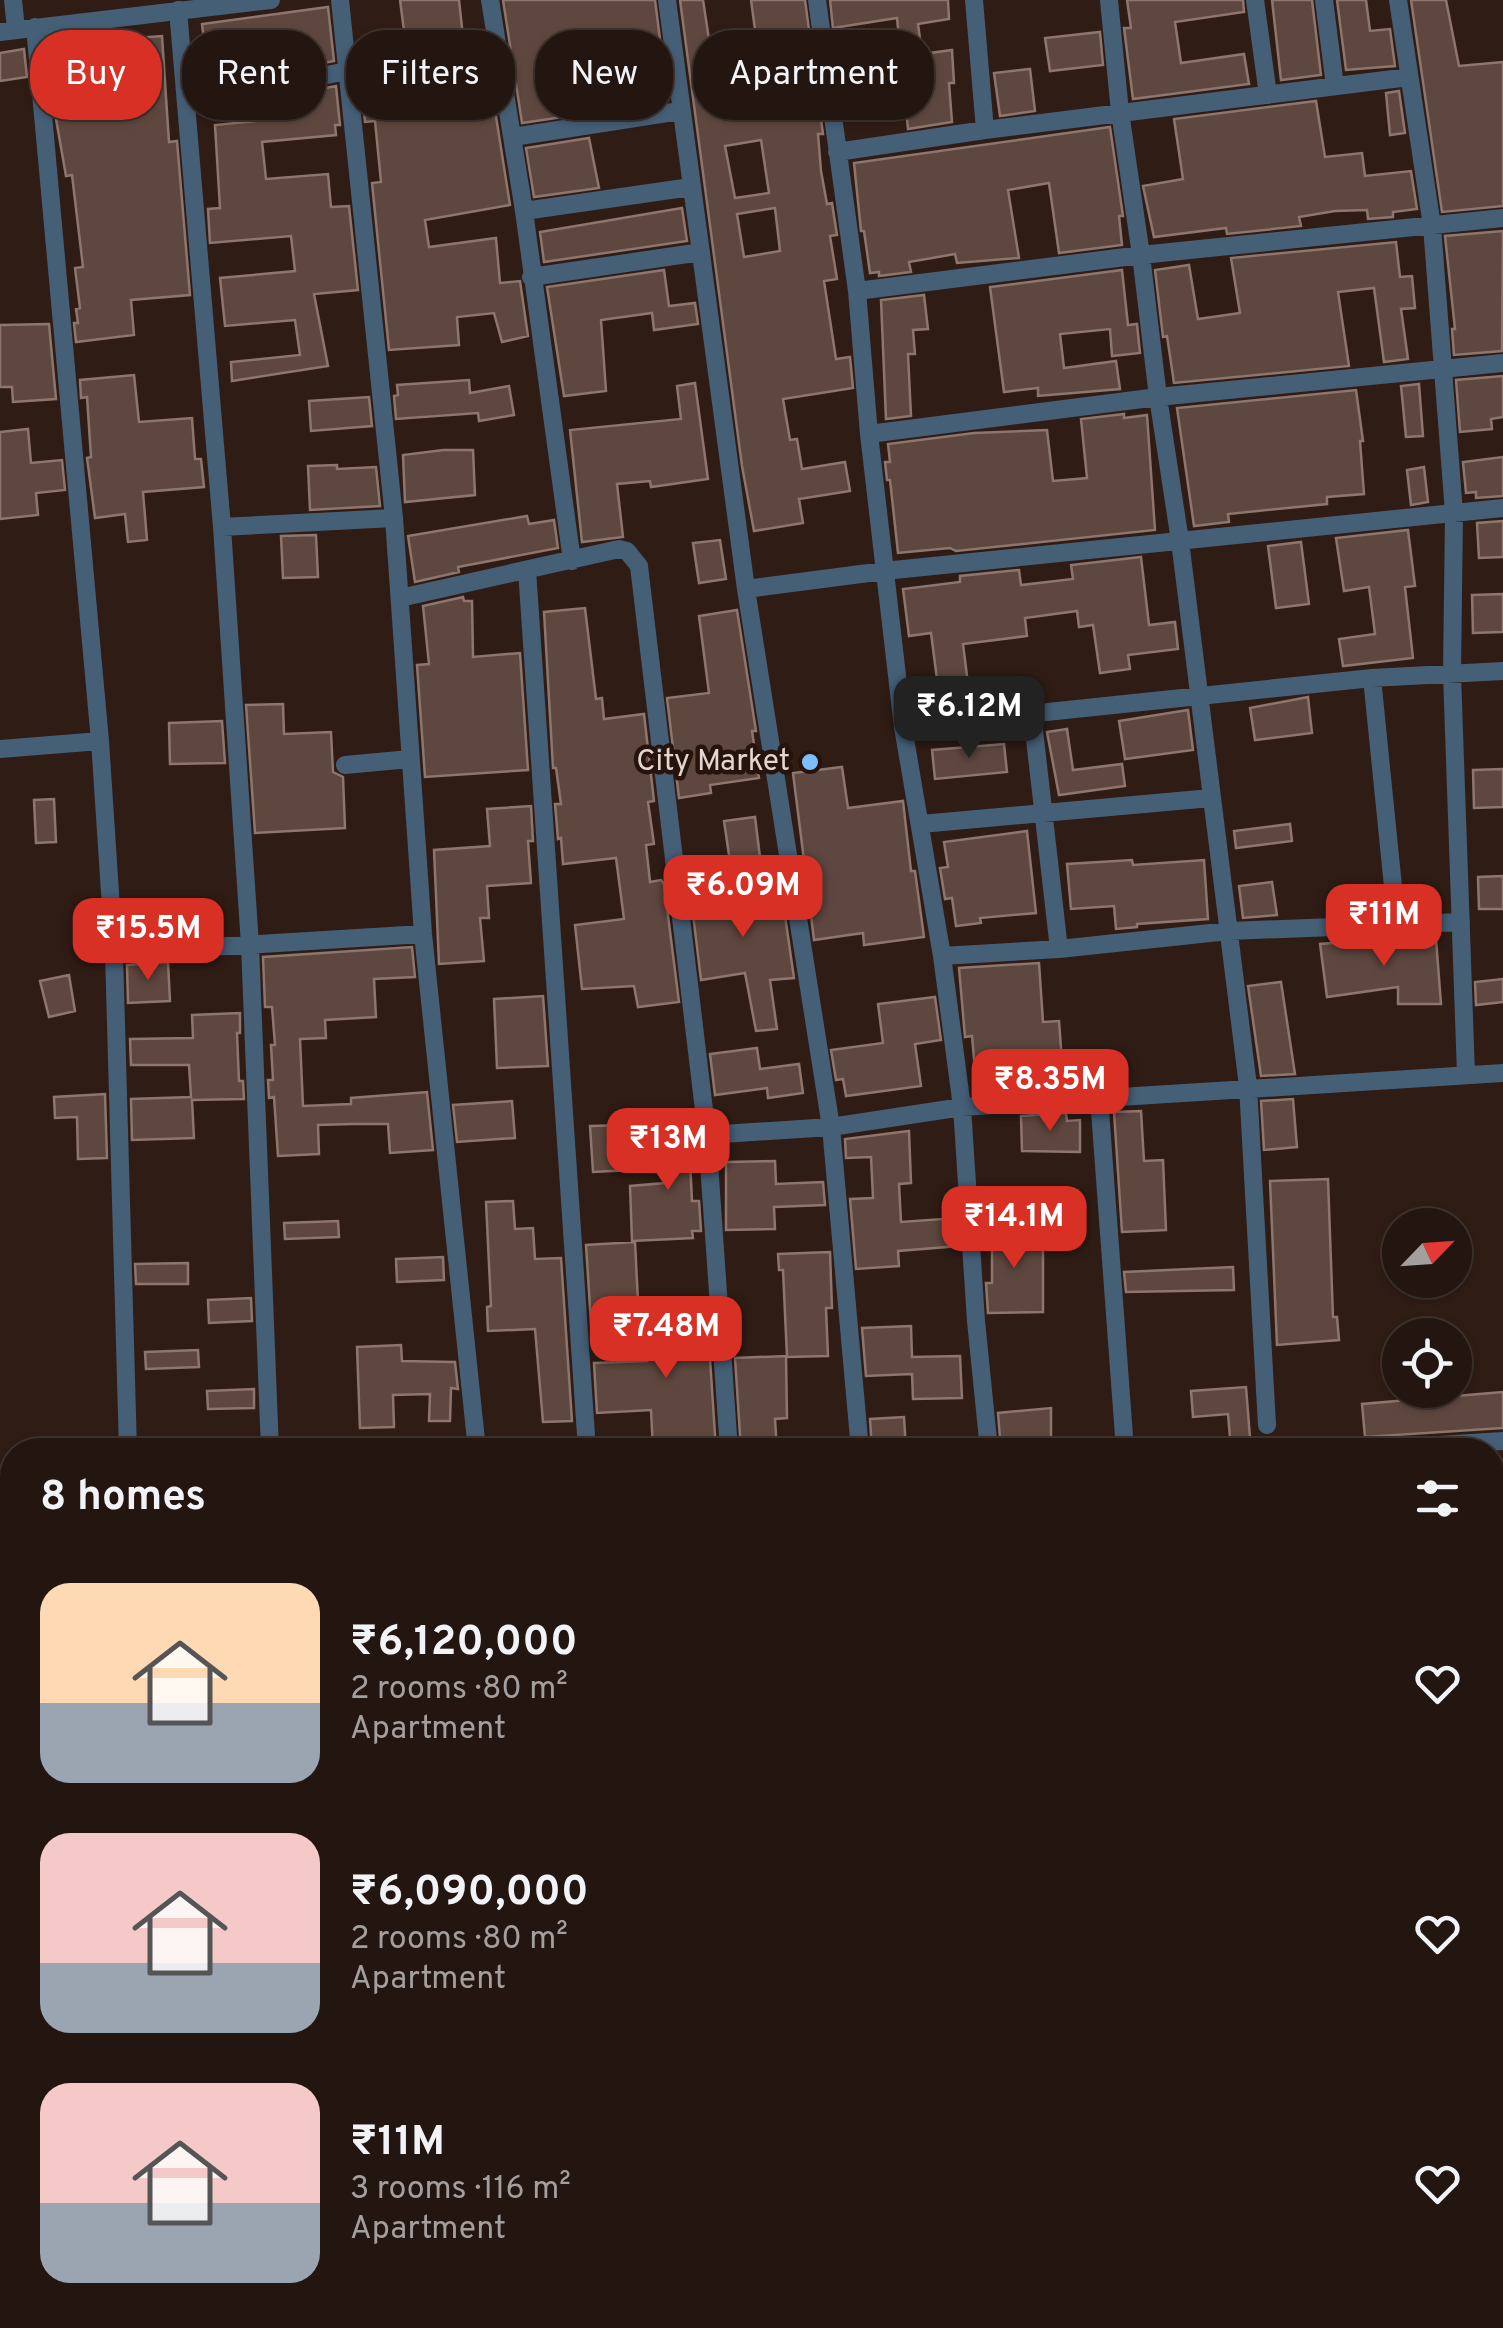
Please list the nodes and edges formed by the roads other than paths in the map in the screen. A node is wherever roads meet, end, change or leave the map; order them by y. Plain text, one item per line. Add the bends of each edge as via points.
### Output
1 (13, 0) edge
2 (82, 0) edge
3 (270, 0) edge
4 (340, 0) edge
5 (490, 0) edge
6 (666, 0) edge
7 (816, 0) edge
8 (974, 0) edge
9 (1109, 0) edge
10 (1255, 0) edge
11 (1324, 0) edge
12 (1398, 0) edge
13 (211, 4) edge
14 (178, 10) junction
15 (84, 21) junction
16 (35, 27) junction
17 (8, 30) edge
18 (182, 56) edge
19 (346, 61) edge
20 (1408, 76) junction
21 (1335, 86) junction
22 (1268, 95) junction
23 (680, 111) junction
24 (1120, 112) junction
25 (188, 120) edge
26 (352, 120) edge
27 (985, 130) junction
28 (514, 138) junction
29 (836, 152) junction
30 (691, 187) junction
31 (524, 212) junction
32 (1503, 218) edge
33 (1432, 226) junction
34 (700, 252) junction
35 (1140, 255) junction
36 (531, 278) junction
37 (856, 291) junction
38 (1503, 363) edge
39 (1444, 369) junction
40 (1158, 397) junction
41 (869, 434) junction
42 (1503, 508) edge
43 (1454, 513) junction
44 (394, 518) junction
45 (222, 527) junction
46 (1180, 541) junction
47 (572, 561) junction
48 (528, 570) junction
49 (884, 571) junction
50 (746, 589) junction
51 (400, 598) junction
52 (1503, 671) edge
53 (1452, 674) junction
54 (1372, 678) junction
55 (1199, 695) junction
56 (1032, 712) junction
57 (903, 727) junction
58 (100, 740) junction
59 (0, 749) edge
60 (410, 759) junction
61 (346, 766) dead end
62 (1212, 798) junction
63 (1046, 814) junction
64 (922, 824) junction
65 (1461, 922) junction
66 (1397, 926) junction
67 (1229, 931) junction
68 (424, 934) junction
69 (250, 945) junction
70 (1059, 949) junction
71 (114, 953) junction
72 (942, 956) junction
73 (1503, 1073) edge
74 (1466, 1074) junction
75 (1248, 1086) junction
76 (1099, 1097) junction
77 (962, 1107) junction
78 (830, 1127) junction
79 (707, 1135) junction
80 (1266, 1425) dead end
81 (128, 1438) edge
82 (270, 1438) edge
83 (476, 1438) edge
84 (586, 1438) edge
85 (728, 1438) edge
86 (859, 1438) edge
87 (988, 1438) edge
88 (1125, 1438) edge

1 - 17 street
2 - 15 street
3 - 13 street
4 - 19 street
5 - 28 street
6 - 23 street
7 - 29 street
8 - 27 street
9 - 24 street
10 - 22 street
11 - 21 street
12 - 20 street
13 - 14 street
14 - 15 street
14 - 18 street
15 - 16 street
16 - 17 street
16 - 58 street
20 - 21 street
20 - 33 street
21 - 22 street
22 - 24 street
23 - 28 street
23 - 30 street
24 - 27 street
24 - 35 street
25 - 45 street
26 - 44 street
27 - 29 street
28 - 31 street
29 - 37 street
30 - 31 street
30 - 34 street
31 - 36 street
32 - 33 street
33 - 35 street
33 - 39 street
34 - 36 street
34 - 50 street
35 - 37 street
35 - 40 street
36 - 47 street
37 - 41 street
38 - 39 street
39 - 40 street
39 - 43 street
40 - 41 street
40 - 46 street
41 - 49 street
42 - 43 street
43 - 46 street
43 - 53 street
44 - 45 street
44 - 51 street
45 - 69 street
46 - 49 street
46 - 55 street
47 - 48 street
47 - 79 street via 619,549 639,566
48 - 51 street
48 - 84 street
49 - 50 street
49 - 57 street
50 - 78 street
51 - 60 street
52 - 53 street
53 - 54 street
53 - 65 street
54 - 55 street
54 - 66 street
55 - 56 street
55 - 62 street
56 - 57 street
56 - 63 street
57 - 64 street
58 - 59 street
58 - 71 street
60 - 61 street
60 - 68 street
62 - 63 street
62 - 67 street
63 - 64 street
63 - 70 street
64 - 72 street
65 - 66 street
65 - 74 street
66 - 67 street
67 - 70 street
67 - 75 street
68 - 69 street
68 - 83 street
69 - 71 street
69 - 82 street
70 - 72 street
71 - 81 street
72 - 77 street
73 - 74 street
74 - 75 street
75 - 76 street
75 - 80 street
76 - 77 street
76 - 88 street
77 - 78 street
77 - 87 street
78 - 79 street
78 - 86 street
79 - 85 street

